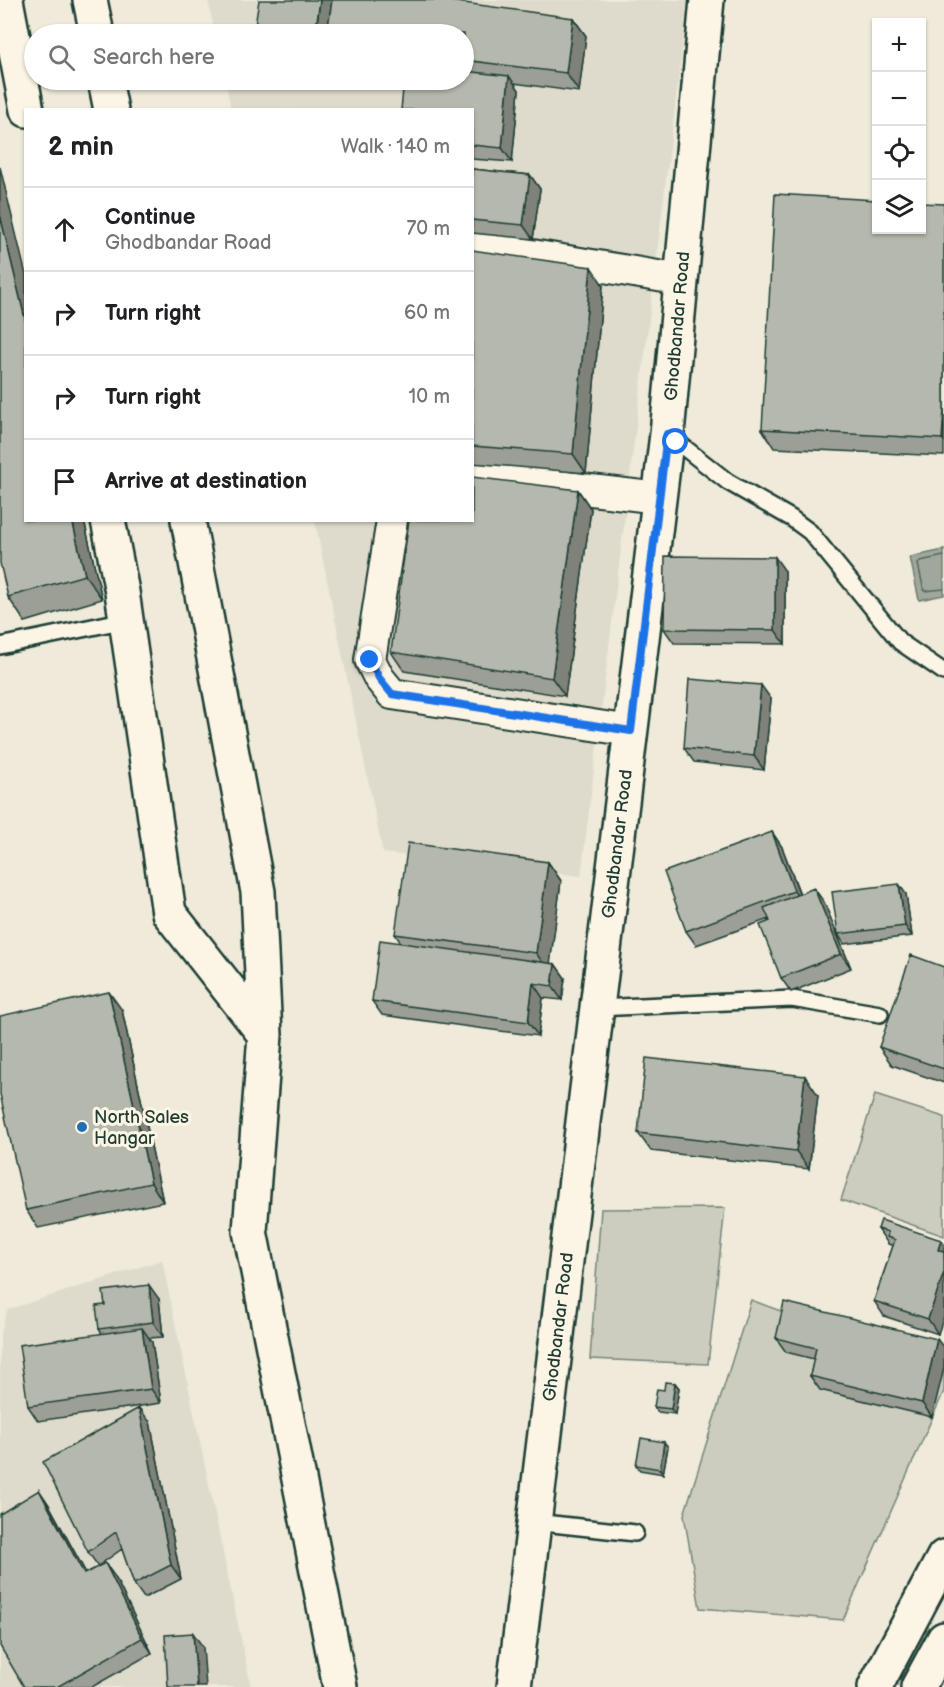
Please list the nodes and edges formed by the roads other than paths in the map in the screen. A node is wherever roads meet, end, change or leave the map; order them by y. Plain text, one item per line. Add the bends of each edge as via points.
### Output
1 (6, 0) edge
2 (90, 0) edge
3 (707, 0) edge
4 (95, 24) edge
5 (107, 90) edge
6 (27, 108) edge
7 (111, 108) edge
8 (474, 245) edge
9 (682, 280) junction
10 (667, 434) junction
11 (474, 476) edge
12 (659, 498) junction
13 (108, 522) edge
14 (188, 522) edge
15 (392, 522) edge
16 (126, 620) junction
17 (0, 646) edge
18 (944, 672) edge
19 (631, 731) junction
20 (597, 1008) junction
21 (880, 1014) dead end
22 (265, 1035) junction
23 (534, 1522) junction
24 (635, 1533) dead end
25 (944, 1557) edge
26 (944, 1639) edge
27 (340, 1687) edge
28 (514, 1687) edge
29 (875, 1687) edge
30 (918, 1687) edge

1 - 6 main road
2 - 4 main road
3 - 9 main road, Ghodbandar Road
5 - 7 main road
8 - 9 street
9 - 10 main road, Ghodbandar Road
10 - 12 main road, Ghodbandar Road
10 - 18 lane via 728,482 810,532 900,642
11 - 12 street
12 - 19 main road, Ghodbandar Road
13 - 16 main road
14 - 22 main road via 258,892
15 - 19 street via 370,660 392,694
16 - 17 lane
16 - 22 main road via 169,913
19 - 20 main road, Ghodbandar Road
20 - 21 lane via 792,999
20 - 23 main road, Ghodbandar Road
22 - 27 main road via 250,1231
23 - 24 lane
23 - 28 main road, Ghodbandar Road
25 - 29 main road
26 - 30 main road

